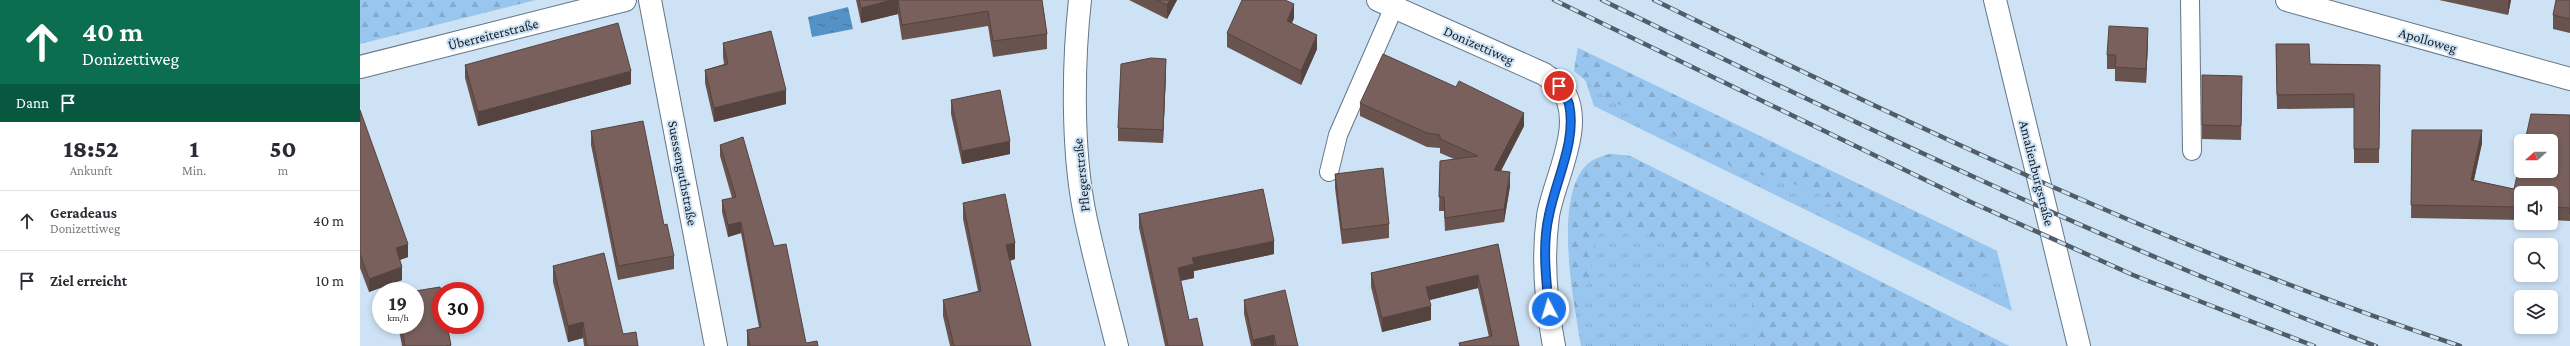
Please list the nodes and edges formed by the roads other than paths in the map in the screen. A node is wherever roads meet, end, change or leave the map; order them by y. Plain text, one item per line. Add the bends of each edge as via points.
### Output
1 (625, 0) edge
2 (650, 0) edge
3 (1080, 0) edge
4 (1995, 0) edge
5 (2190, 0) edge
6 (2286, 0) edge
7 (1386, 4) edge
8 (360, 67) edge
9 (2570, 79) edge
10 (2192, 151) dead end
11 (1329, 172) dead end
12 (716, 346) edge
13 (1117, 346) edge
14 (1554, 346) edge
15 (2079, 346) edge

1 - 8 street, Überreiterstraße
2 - 12 street, Suessenguthstraße
3 - 13 street, Pflegerstraße via 1075,54 1077,140 1084,208
4 - 15 street, Amalienburgstraße
5 - 10 lane
6 - 9 street, Apolloweg
7 - 11 lane via 1338,135
7 - 14 street, Donizettiweg via 1544,74 1559,86 1568,103 1571,122 1567,151 1548,216 1545,265

